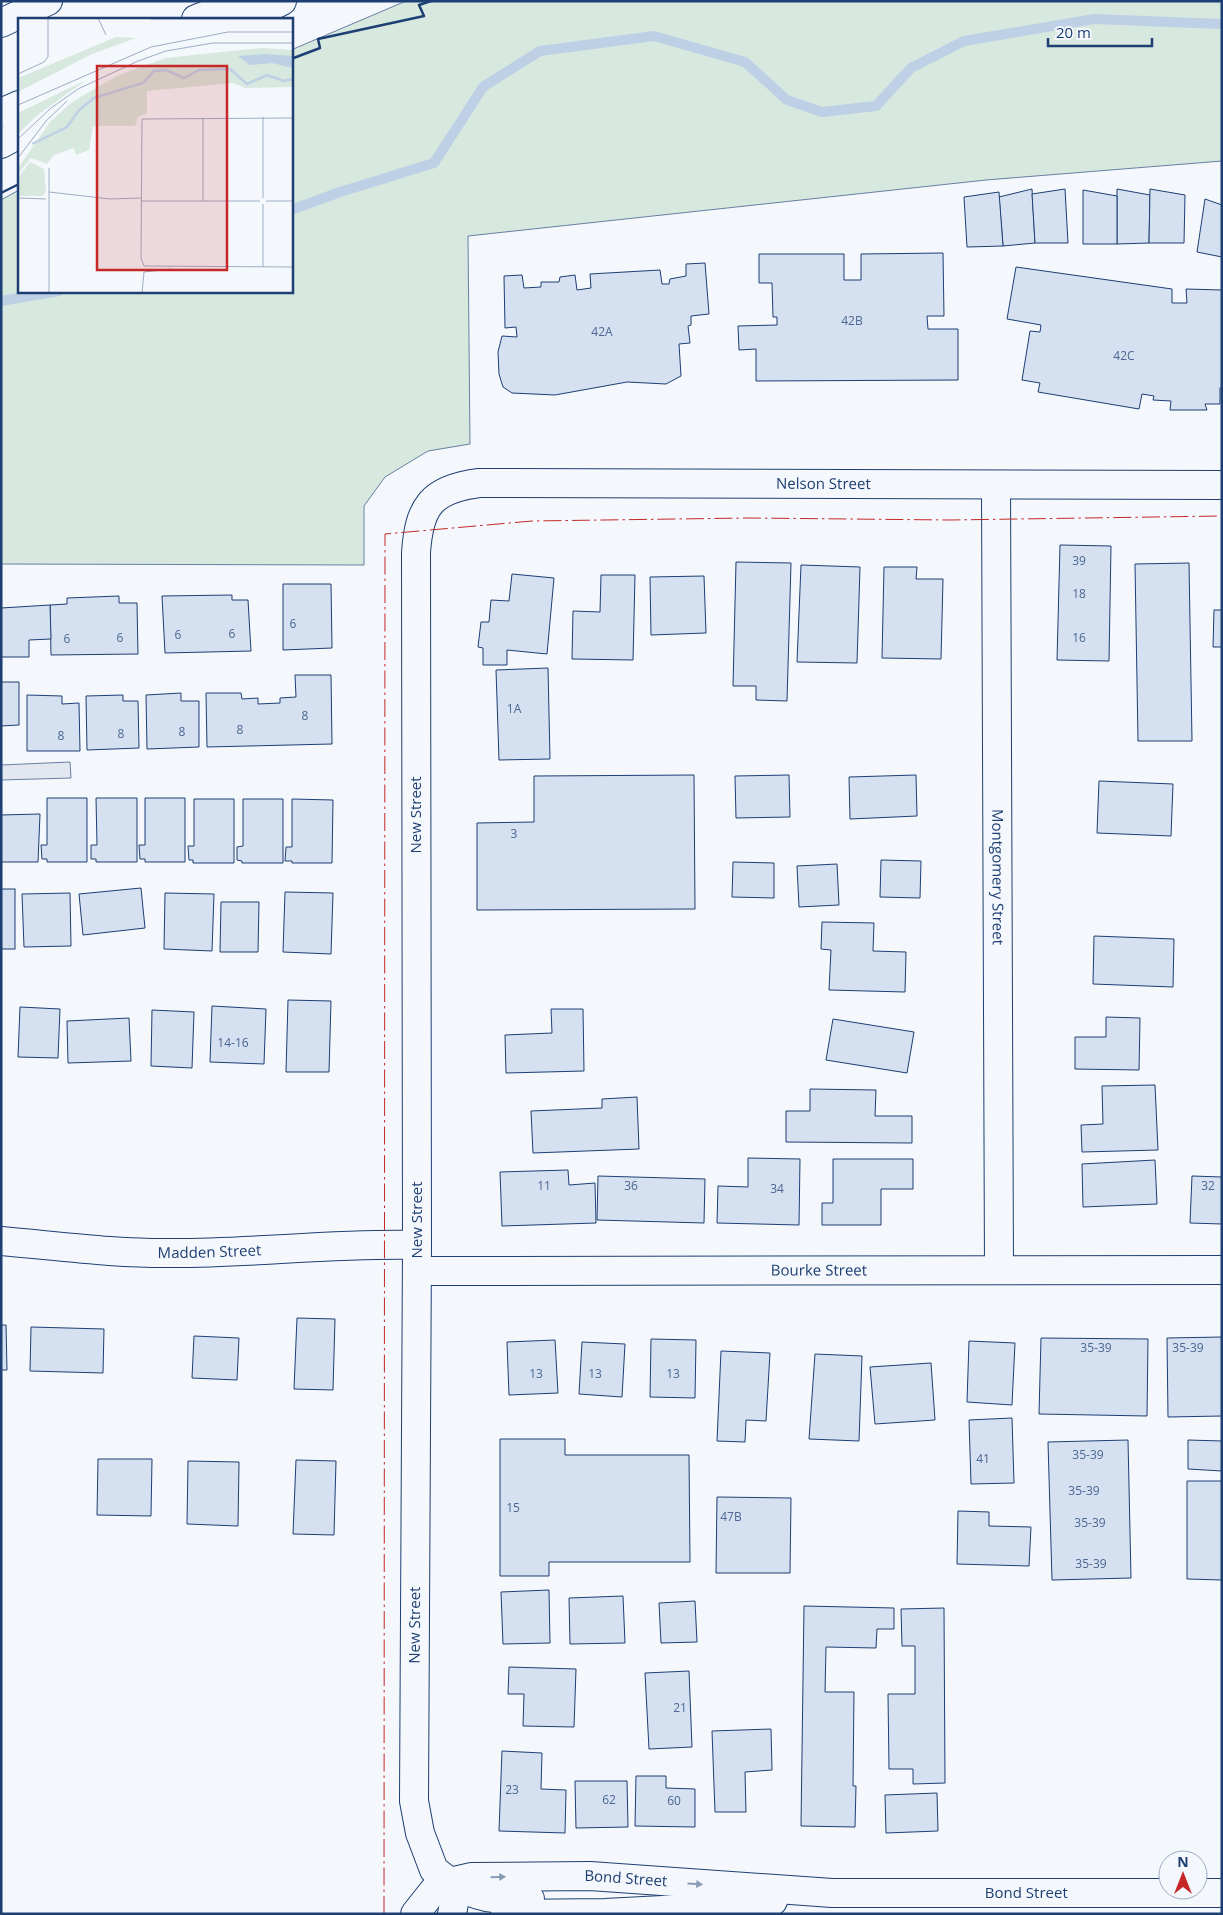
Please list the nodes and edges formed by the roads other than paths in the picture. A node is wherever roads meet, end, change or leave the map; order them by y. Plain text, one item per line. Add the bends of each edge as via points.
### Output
1 (48, 1) edge
2 (243, 1) edge
3 (282, 1) edge
4 (199, 18) edge
5 (248, 18) edge
6 (4, 22) edge
7 (18, 105) edge
8 (1, 113) edge
9 (18, 135) edge
10 (1, 144) edge
11 (1222, 485) edge
12 (996, 486) junction
13 (431, 502) joint
14 (1, 1241) edge
15 (417, 1258) junction
16 (999, 1269) junction
17 (1222, 1270) edge
18 (450, 1882) junction
19 (832, 1893) junction
20 (1222, 1893) edge
21 (666, 1909) junction
22 (415, 1914) edge
23 (452, 1914) edge
24 (505, 1914) edge

1 - 6 main road
2 - 4 main road
3 - 5 main road
7 - 8 main road
9 - 10 main road
11 - 12 main road, Nelson Street
12 - 13 main road, Nelson Street via 479,483 458,486
12 - 16 main road, Montgomery Street
13 - 15 main road, New Street via 419,523 416,553
14 - 15 main road, Madden Street via 122,1252 175,1253 373,1244
15 - 16 main road, Bourke Street
15 - 18 main road, New Street via 414,1801 420,1834 434,1870
16 - 17 main road, Bourke Street
18 -> 19 main road, Bond Street via 472,1877 590,1876
18 - 21 main road, New Street via 468,1893 492,1899 564,1899
18 - 22 main road via 434,1890
18 - 23 main road via 454,1903
19 - 20 main road, Bond Street
19 - 21 main road, Bond Street via 740,1906
21 - 24 main road, Bond Street

